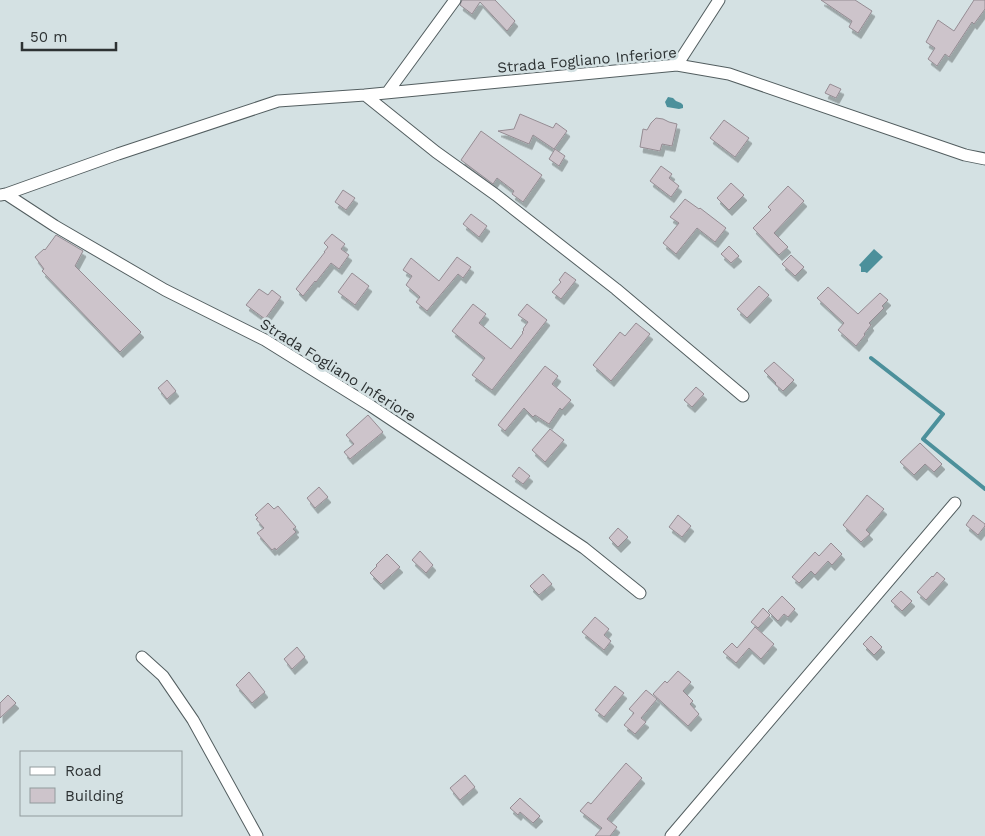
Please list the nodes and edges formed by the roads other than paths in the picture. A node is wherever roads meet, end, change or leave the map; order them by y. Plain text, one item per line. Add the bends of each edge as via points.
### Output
1 (455, 0) edge
2 (719, 0) edge
3 (677, 65) junction
4 (387, 93) junction
5 (365, 95) junction
6 (985, 159) edge
7 (3, 194) edge
8 (743, 396) dead end
9 (955, 503) dead end
10 (640, 593) dead end
11 (142, 657) dead end
12 (257, 836) edge
13 (671, 836) edge

1 - 4 street
2 - 3 street
3 - 4 street, Strada Fogliano Inferiore
3 - 6 street, Strada Fogliano Inferiore via 729,74 965,155
4 - 5 street, Strada Fogliano Inferiore
5 - 7 street, Strada Fogliano Inferiore via 278,101
5 - 8 street via 616,289
7 - 10 street, Strada Fogliano Inferiore via 165,290 265,340 371,406 584,548
9 - 13 street
11 - 12 street via 163,676 193,720

